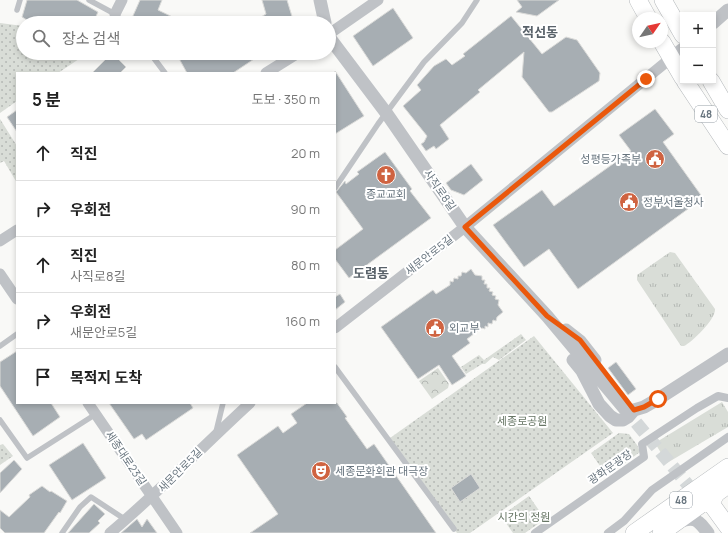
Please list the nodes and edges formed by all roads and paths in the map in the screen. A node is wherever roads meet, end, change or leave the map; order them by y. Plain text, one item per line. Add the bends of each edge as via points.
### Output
1 (20, 0) edge
2 (89, 0) edge
3 (122, 0) edge
4 (320, 0) edge
5 (378, 0) edge
6 (476, 0) edge
7 (638, 0) edge
8 (667, 3) edge
9 (18, 10) dead end
10 (728, 10) edge
11 (645, 12) edge
12 (115, 14) joint
13 (323, 16) edge
14 (716, 20) edge
15 (336, 29) edge
16 (680, 29) edge
17 (336, 46) edge
18 (668, 47) edge
19 (677, 54) edge
20 (155, 60) edge
21 (287, 60) edge
22 (680, 66) edge
23 (164, 72) edge
24 (268, 72) edge
25 (687, 84) edge
26 (713, 84) edge
27 (728, 110) edge
28 (387, 114) junction
29 (728, 146) edge
30 (336, 187) edge
31 (465, 227) junction
32 (16, 231) edge
33 (0, 241) edge
34 (0, 274) edge
35 (16, 298) edge
36 (336, 327) edge
37 (16, 335) edge
38 (0, 346) edge
39 (728, 354) edge
40 (336, 368) edge
41 (728, 398) edge
42 (89, 404) edge
43 (223, 404) edge
44 (249, 404) edge
45 (96, 414) junction
46 (0, 420) edge
47 (216, 434) junction
48 (728, 437) edge
49 (728, 467) edge
50 (723, 489) edge
51 (152, 497) junction
52 (126, 520) junction
53 (454, 529) dead end
54 (667, 529) edge
55 (725, 529) edge
56 (62, 533) edge
57 (110, 533) edge
58 (177, 533) edge
59 (535, 533) edge
60 (608, 533) edge
61 (634, 533) edge
62 (708, 533) edge

1 - 9 lane
2 - 12 lane
3 - 12 street
4 - 13 street
5 - 15 street
6 - 28 lane via 462,23 424,62
7 - 11 main road
8 - 16 main road
10 - 14 street
17 - 28 street, 사직로8길
18 - 19 main road
19 - 22 main road
19 - 31 street, 새문안로5길
20 - 23 lane
21 - 24 street
25 - 29 main road, 48
26 - 27 main road, 48
28 - 30 lane
28 - 31 street, 사직로8길
31 - 36 street, 새문안로5길
31 - 39 street, 사직로8길 via 629,409 644,407 654,402
32 - 33 street
34 - 35 street
37 - 38 lane
40 - 53 lane
41 - 59 street, 광화문광장 via 718,396 642,444 644,457
42 - 45 street, 세종대로23길
43 - 47 lane
44 - 47 street, 새문안로5길
45 - 46 lane via 27,458
45 - 51 street, 세종대로23길
47 - 51 street, 새문안로5길
48 - 60 street via 652,490 624,521
49 - 61 main road, 48
50 - 54 main road, 48
50 - 55 main road via 712,501 712,505
51 - 52 street, 새문안로5길
51 - 58 street, 세종대로23길
52 - 56 lane via 91,497 80,507
52 - 57 street, 새문안로5길
54 - 62 street via 684,520 696,520

